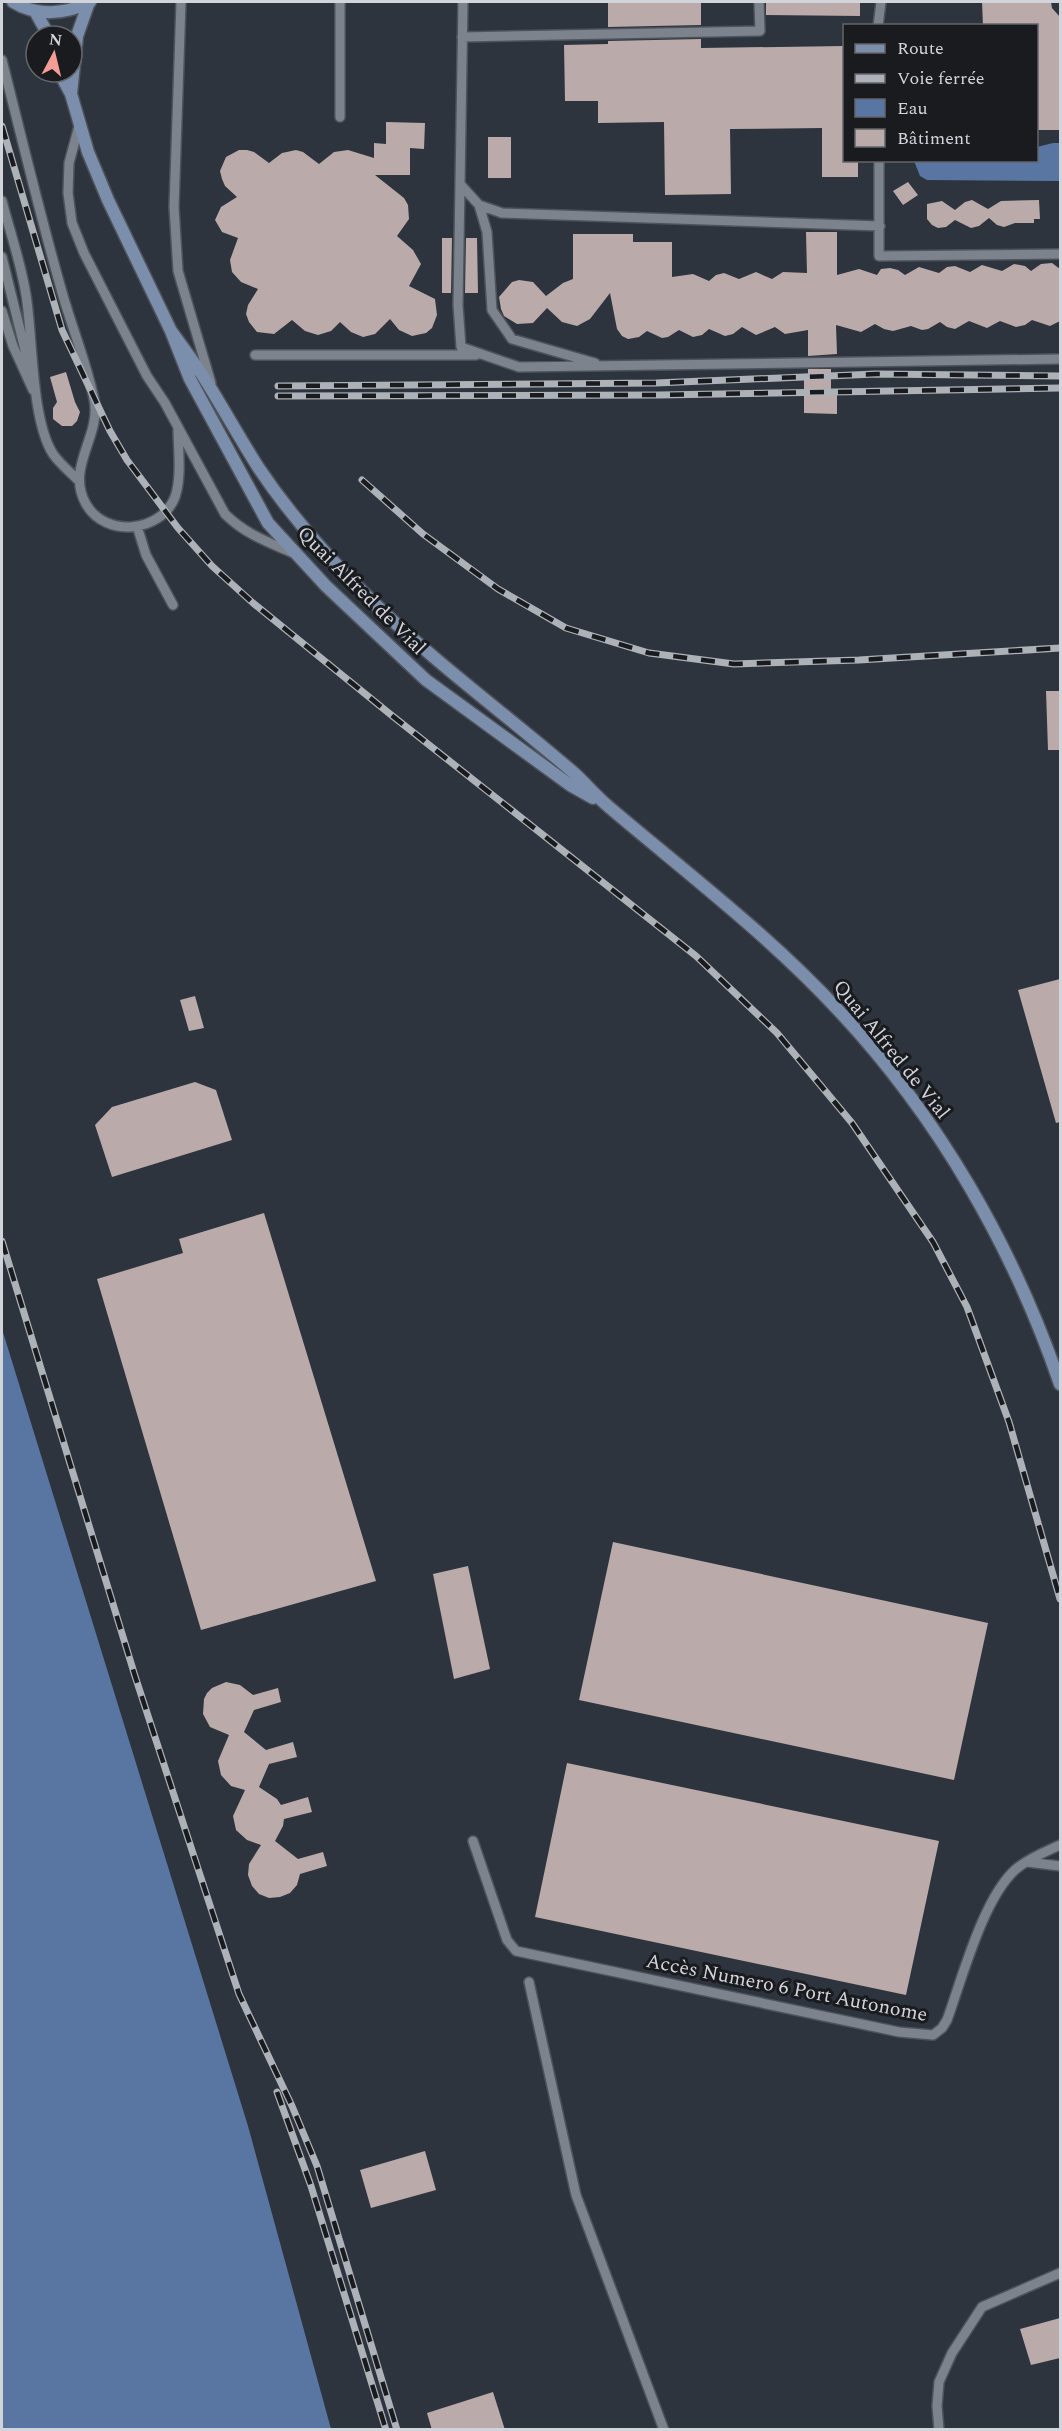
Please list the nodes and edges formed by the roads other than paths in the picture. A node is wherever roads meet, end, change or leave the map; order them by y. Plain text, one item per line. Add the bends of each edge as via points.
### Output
1 (14, 2) edge
2 (90, 2) edge
3 (181, 2) edge
4 (340, 2) edge
5 (463, 2) edge
6 (759, 2) edge
7 (881, 2) edge
8 (35, 11) junction
9 (42, 24) edge
10 (878, 24) edge
11 (462, 37) junction
12 (2, 60) edge
13 (65, 84) edge
14 (70, 94) junction
15 (340, 117) dead end
16 (79, 126) junction
17 (879, 162) edge
18 (460, 184) junction
19 (2, 201) edge
20 (479, 205) junction
21 (880, 226) junction
22 (1060, 254) edge
23 (2, 257) edge
24 (2, 311) edge
25 (171, 331) junction
26 (255, 355) dead end
27 (484, 355) junction
28 (1058, 358) edge
29 (606, 366) junction
30 (36, 397) junction
31 (216, 397) junction
32 (178, 428) junction
33 (79, 481) junction
34 (137, 526) junction
35 (295, 553) junction
36 (173, 605) dead end
37 (607, 806) junction
38 (1060, 1384) edge
39 (473, 1841) dead end
40 (1060, 1845) edge
41 (1027, 1862) junction
42 (1060, 1866) edge
43 (529, 1982) dead end
44 (1060, 2273) edge
45 (664, 2430) edge
46 (939, 2430) edge

1 - 8 main road
2 - 8 main road via 54,13
2 - 14 main road, Quai Alfred de Vial via 77,36
3 - 31 lane via 174,207 178,271
4 - 15 lane
5 - 11 lane
6 - 11 lane via 760,31
7 - 10 lane
8 - 9 main road
11 - 18 lane
12 - 33 lane via 95,404 93,429 83,453
13 - 14 main road, Quai Alfred de Vial
14 - 16 main road, Quai Alfred de Vial
16 - 25 main road, Quai Alfred de Vial via 108,200
16 - 32 lane via 69,163 72,223 147,376
17 - 21 lane
18 - 20 lane
18 - 27 lane via 461,347
19 - 30 lane via 25,286
20 - 21 lane via 502,213
20 - 29 lane via 487,232 492,310 512,339
21 - 22 lane via 879,256
23 - 30 lane
24 - 30 lane
25 - 31 main road, Quai Alfred de Vial
25 - 35 main road, Quai Alfred de Vial via 190,379 254,500
26 - 27 lane
27 - 29 lane via 519,367
28 - 29 lane
30 - 33 lane via 52,452
31 - 37 main road, Quai Alfred de Vial via 276,492 363,592 448,671 576,775
32 - 34 lane via 175,497 165,512
32 - 35 lane via 225,514 252,536
33 - 34 lane via 87,506 99,519 110,525
34 - 36 lane via 146,555
35 - 37 main road, Quai Alfred de Vial via 426,680 570,785
37 - 38 main road, Quai Alfred de Vial via 796,966 908,1093 941,1139 992,1227 1036,1319
39 - 41 lane, Accès Numero 6 Port Autonome via 507,1940 516,1951 933,2035 947,2020 993,1899 1015,1870
40 - 41 lane, Accès Numero 6 Port Autonome
41 - 42 lane
43 - 45 lane via 576,2195
44 - 46 lane via 982,2307 952,2353 939,2382

